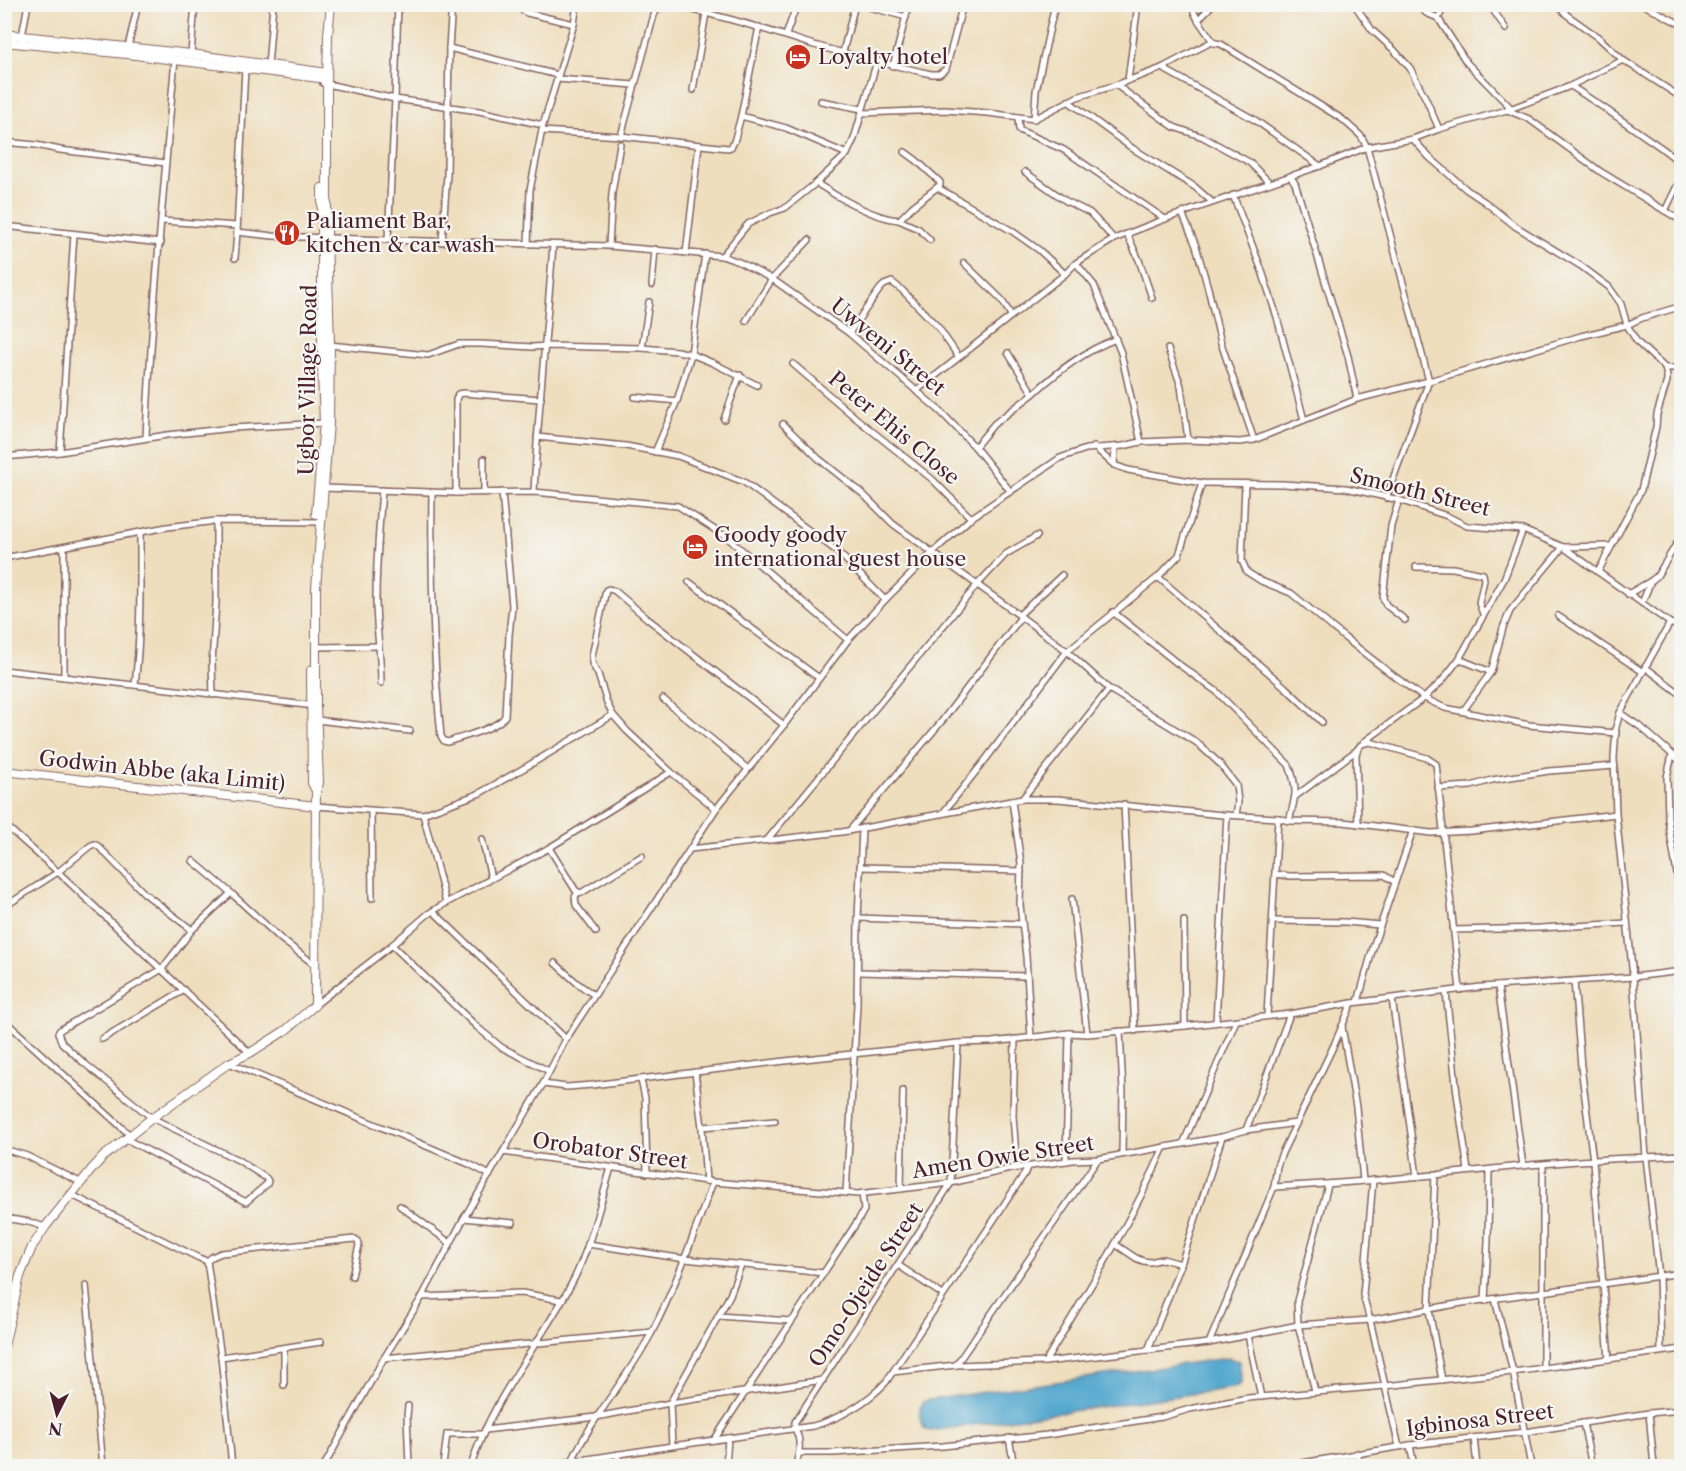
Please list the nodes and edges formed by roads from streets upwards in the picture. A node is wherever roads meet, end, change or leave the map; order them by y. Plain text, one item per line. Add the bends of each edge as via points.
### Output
1 (28, 4) edge
2 (138, 4) edge
3 (195, 4) edge
4 (273, 4) edge
5 (331, 4) edge
6 (398, 4) edge
7 (452, 4) edge
8 (522, 4) edge
9 (577, 4) edge
10 (796, 4) edge
11 (856, 4) edge
12 (909, 4) edge
13 (963, 4) edge
14 (1055, 4) edge
15 (1138, 4) edge
16 (1190, 4) edge
17 (1214, 4) edge
18 (1354, 4) edge
19 (1417, 4) edge
20 (1453, 4) edge
21 (1489, 4) edge
22 (1557, 4) edge
23 (1642, 4) edge
24 (684, 6) edge
25 (706, 13) junction
26 (906, 17) junction
27 (1438, 18) junction
28 (1198, 20) junction
29 (573, 24) junction
30 (1682, 25) edge
31 (759, 27) junction
32 (1506, 29) dead end
33 (4, 34) edge
34 (786, 35) junction
35 (22, 36) junction
36 (4, 42) edge
37 (1214, 43) junction
38 (128, 47) junction
39 (449, 48) junction
40 (843, 52) junction
41 (191, 54) junction
42 (176, 56) junction
43 (1623, 60) junction
44 (876, 61) junction
45 (245, 64) junction
46 (893, 66) junction
47 (268, 68) junction
48 (1162, 68) junction
49 (557, 77) junction
50 (325, 78) junction
51 (1128, 80) junction
52 (634, 85) junction
53 (1116, 86) junction
54 (1569, 87) junction
55 (693, 90) dead end
56 (1682, 98) edge
57 (395, 99) junction
58 (821, 101) dead end
59 (1068, 101) junction
60 (448, 106) junction
61 (1508, 109) junction
62 (862, 111) junction
63 (741, 116) junction
64 (1018, 117) junction
65 (1034, 119) junction
66 (543, 128) junction
67 (1439, 129) junction
68 (621, 136) junction
69 (1413, 139) junction
70 (4, 142) edge
71 (620, 144) dead end
72 (699, 145) junction
73 (1368, 147) junction
74 (905, 152) dead end
75 (847, 154) junction
76 (166, 164) junction
77 (1682, 164) edge
78 (1320, 166) junction
79 (1025, 172) dead end
80 (1290, 176) junction
81 (1682, 181) edge
82 (816, 183) junction
83 (1270, 183) junction
84 (938, 188) junction
85 (1233, 195) junction
86 (1212, 202) junction
87 (1665, 211) junction
88 (1182, 213) junction
89 (1165, 219) junction
90 (899, 220) junction
91 (162, 221) junction
92 (1682, 221) edge
93 (4, 226) edge
94 (237, 229) junction
95 (74, 234) junction
96 (1127, 234) junction
97 (324, 237) junction
98 (1114, 239) junction
99 (388, 240) junction
100 (809, 240) dead end
101 (930, 240) dead end
102 (442, 242) junction
103 (161, 243) junction
104 (528, 244) junction
105 (553, 245) junction
106 (609, 246) junction
107 (655, 249) junction
108 (686, 254) junction
109 (705, 254) junction
110 (722, 256) junction
111 (235, 258) dead end
112 (964, 263) dead end
113 (1076, 263) junction
114 (1065, 274) junction
115 (772, 279) junction
116 (652, 285) dead end
117 (1152, 298) dead end
118 (649, 302) dead end
119 (1680, 308) edge
120 (1011, 315) junction
121 (746, 321) dead end
122 (1627, 325) junction
123 (849, 333) junction
124 (1116, 339) junction
125 (330, 345) junction
126 (546, 346) junction
127 (642, 348) junction
128 (1168, 349) dead end
129 (1008, 352) dead end
130 (691, 354) junction
131 (958, 356) junction
132 (793, 364) dead end
133 (1665, 368) junction
134 (1682, 368) edge
135 (740, 375) junction
136 (1429, 381) junction
137 (757, 385) dead end
138 (916, 391) junction
139 (1033, 394) junction
140 (635, 397) dead end
141 (541, 399) junction
142 (1358, 399) junction
143 (677, 401) junction
144 (724, 418) dead end
145 (1304, 420) junction
146 (327, 423) junction
147 (783, 424) dead end
148 (146, 437) junction
149 (537, 437) junction
150 (1188, 440) junction
151 (1254, 440) junction
152 (1141, 442) junction
153 (975, 447) junction
154 (1094, 447) junction
155 (1115, 447) junction
156 (60, 452) junction
157 (655, 452) junction
158 (4, 457) edge
159 (484, 459) dead end
160 (1114, 465) junction
161 (1202, 483) junction
162 (1245, 484) junction
163 (324, 488) junction
164 (382, 490) junction
165 (432, 492) junction
166 (484, 492) junction
167 (502, 492) junction
168 (534, 492) junction
169 (1011, 492) junction
170 (456, 493) junction
171 (1386, 498) junction
172 (1399, 500) junction
173 (972, 518) junction
174 (216, 521) junction
175 (318, 522) junction
176 (1523, 530) junction
177 (140, 532) junction
178 (1682, 535) edge
179 (1037, 536) dead end
180 (1610, 546) junction
181 (63, 547) junction
182 (1563, 547) junction
183 (933, 552) junction
184 (4, 558) edge
185 (1416, 567) dead end
186 (1598, 572) junction
187 (1062, 575) dead end
188 (1158, 577) junction
189 (1651, 581) junction
190 (689, 582) dead end
191 (977, 585) junction
192 (1628, 594) junction
193 (885, 600) junction
194 (1642, 603) junction
195 (1113, 612) junction
196 (1483, 614) junction
197 (1557, 615) dead end
198 (1020, 616) junction
199 (1405, 620) dead end
200 (1678, 624) edge
201 (848, 640) junction
202 (378, 646) junction
203 (316, 647) junction
204 (1066, 651) junction
205 (1459, 659) junction
206 (1644, 669) junction
207 (4, 670) edge
208 (1491, 672) junction
209 (64, 677) junction
210 (819, 678) junction
211 (381, 683) dead end
212 (135, 686) junction
213 (1109, 689) junction
214 (213, 695) junction
215 (1682, 695) edge
216 (1424, 698) junction
217 (663, 699) dead end
218 (314, 706) junction
219 (1462, 711) junction
220 (1620, 713) junction
221 (613, 714) junction
222 (317, 720) junction
223 (1322, 722) dead end
224 (784, 725) junction
225 (410, 731) dead end
226 (1616, 733) junction
227 (1362, 743) junction
228 (1357, 750) junction
229 (1672, 755) junction
230 (1682, 763) edge
231 (1614, 766) junction
232 (4, 769) edge
233 (748, 769) junction
234 (671, 772) junction
235 (1438, 788) junction
236 (316, 791) junction
237 (1296, 796) junction
238 (1022, 799) junction
239 (1012, 801) junction
240 (316, 803) junction
241 (1124, 804) junction
242 (716, 809) junction
243 (370, 810) junction
244 (423, 814) junction
245 (942, 814) junction
246 (1616, 814) junction
247 (1227, 815) junction
248 (1236, 815) junction
249 (1278, 818) junction
250 (1289, 821) junction
251 (4, 824) edge
252 (1358, 824) junction
253 (862, 828) junction
254 (1413, 830) junction
255 (849, 831) junction
256 (1442, 832) junction
257 (482, 839) dead end
258 (767, 840) junction
259 (549, 848) junction
260 (690, 849) junction
261 (642, 856) dead end
262 (193, 861) dead end
263 (860, 867) junction
264 (58, 872) junction
265 (1021, 872) junction
266 (1275, 874) junction
267 (491, 878) junction
268 (1395, 882) junction
269 (578, 892) junction
270 (231, 893) junction
271 (372, 898) dead end
272 (1072, 899) dead end
273 (446, 903) junction
274 (1682, 904) edge
275 (4, 907) edge
276 (433, 911) junction
277 (858, 918) junction
278 (1184, 921) dead end
279 (1273, 921) junction
280 (1627, 923) junction
281 (1022, 924) junction
282 (1380, 925) junction
283 (192, 930) junction
284 (1453, 930) junction
285 (596, 932) dead end
286 (392, 945) junction
287 (555, 963) dead end
288 (315, 965) junction
289 (162, 969) junction
290 (1681, 971) edge
291 (858, 972) junction
292 (1028, 976) junction
293 (1633, 977) junction
294 (1682, 978) edge
295 (1574, 981) junction
296 (1498, 986) junction
297 (184, 990) junction
298 (1460, 990) junction
299 (1446, 992) junction
300 (594, 995) junction
301 (1392, 999) junction
302 (1355, 1003) junction
303 (315, 1005) junction
304 (1290, 1014) junction
305 (1267, 1016) junction
306 (4, 1020) edge
307 (1236, 1021) junction
308 (1216, 1022) junction
309 (1342, 1025) junction
310 (1185, 1026) junction
311 (1120, 1031) junction
312 (1135, 1031) junction
313 (1069, 1033) junction
314 (1088, 1034) junction
315 (1031, 1038) junction
316 (566, 1039) junction
317 (1015, 1039) junction
318 (102, 1040) dead end
319 (958, 1043) junction
320 (250, 1053) junction
321 (853, 1054) junction
322 (229, 1063) junction
323 (549, 1071) junction
324 (695, 1072) junction
325 (641, 1080) junction
326 (543, 1084) junction
327 (903, 1091) dead end
328 (152, 1118) junction
329 (775, 1121) dead end
330 (1296, 1123) junction
331 (702, 1127) junction
332 (1246, 1130) junction
333 (128, 1137) junction
334 (1222, 1137) junction
335 (1183, 1144) junction
336 (1164, 1147) junction
337 (4, 1149) edge
338 (503, 1152) junction
339 (1122, 1154) junction
340 (1682, 1155) edge
341 (1646, 1157) junction
342 (1098, 1160) junction
343 (1066, 1161) junction
344 (1593, 1161) junction
345 (1543, 1165) junction
346 (1523, 1166) junction
347 (1027, 1167) junction
348 (611, 1168) junction
349 (1017, 1168) junction
350 (1489, 1170) junction
351 (1468, 1172) junction
352 (647, 1173) junction
353 (1435, 1174) junction
354 (490, 1175) junction
355 (1417, 1176) junction
356 (1373, 1180) junction
357 (1363, 1181) junction
358 (80, 1182) junction
359 (710, 1182) junction
360 (951, 1183) junction
361 (1328, 1185) junction
362 (1274, 1187) junction
363 (901, 1189) junction
364 (846, 1193) junction
365 (862, 1193) junction
366 (70, 1194) junction
367 (400, 1206) dead end
368 (4, 1218) edge
369 (464, 1218) junction
370 (513, 1223) dead end
371 (45, 1227) junction
372 (450, 1244) junction
373 (588, 1244) junction
374 (1115, 1244) junction
375 (685, 1259) junction
376 (207, 1261) junction
377 (898, 1264) junction
378 (1181, 1264) junction
379 (741, 1265) junction
380 (824, 1273) junction
381 (1682, 1273) edge
382 (352, 1276) dead end
383 (1659, 1276) junction
384 (1602, 1284) junction
385 (86, 1285) dead end
386 (1542, 1292) junction
387 (4, 1295) edge
388 (943, 1295) junction
389 (14, 1297) junction
390 (422, 1297) junction
391 (1495, 1299) junction
392 (561, 1300) junction
393 (1485, 1301) junction
394 (1429, 1310) junction
395 (718, 1317) junction
396 (1370, 1320) junction
397 (791, 1321) junction
398 (1298, 1325) junction
399 (652, 1332) junction
400 (1248, 1335) junction
401 (321, 1342) dead end
402 (1209, 1343) junction
403 (534, 1345) junction
404 (4, 1346) edge
405 (284, 1348) junction
406 (1682, 1349) edge
407 (1148, 1350) junction
408 (1661, 1351) junction
409 (221, 1357) junction
410 (384, 1358) junction
411 (1609, 1359) junction
412 (1045, 1362) junction
413 (956, 1365) junction
414 (1543, 1368) junction
415 (893, 1372) junction
416 (1513, 1372) junction
417 (823, 1380) junction
418 (1442, 1380) junction
419 (284, 1385) dead end
420 (1385, 1386) junction
421 (744, 1391) junction
422 (1315, 1391) junction
423 (1261, 1396) junction
424 (670, 1403) junction
425 (408, 1406) dead end
426 (1682, 1410) edge
427 (1649, 1413) junction
428 (596, 1417) junction
429 (1583, 1423) junction
430 (795, 1429) junction
431 (484, 1432) junction
432 (1525, 1432) junction
433 (728, 1438) junction
434 (1009, 1438) junction
435 (1474, 1438) junction
436 (714, 1440) junction
437 (1410, 1445) junction
438 (672, 1446) junction
439 (1399, 1447) junction
440 (800, 1453) junction
441 (1357, 1453) junction
442 (618, 1454) junction
443 (572, 1461) junction
444 (1302, 1465) edge
445 (544, 1466) edge
446 (103, 1467) edge
447 (232, 1467) edge
448 (324, 1467) edge
449 (409, 1467) edge
450 (443, 1467) edge
451 (471, 1467) edge
452 (618, 1467) edge
453 (726, 1467) edge
454 (795, 1467) edge
455 (1014, 1467) edge
456 (1284, 1467) edge
457 (1359, 1467) edge
458 (1414, 1467) edge
459 (1477, 1467) edge
460 (1531, 1467) edge
461 (1592, 1467) edge
462 (1653, 1467) edge

1 - 35 street
2 - 38 street
3 - 41 street
4 - 47 street
5 - 50 street, Ugbor Village Road
6 - 57 street
7 - 39 street
8 - 29 street via 527,14
9 - 29 street
10 - 34 street
11 - 26 street
11 - 40 street
12 - 26 street
13 - 46 street via 944,71 931,74
14 - 65 street via 1036,91
15 - 51 street
16 - 28 street
17 - 28 street
18 - 67 street via 1372,30 1410,68
19 - 27 street
20 - 27 street
21 - 32 street
22 - 43 street
23 - 30 street
24 - 25 street
24 - 52 street via 658,8
25 - 31 street
25 - 55 street
26 - 46 street
27 - 61 street via 1467,63
28 - 37 street
29 - 49 street
31 - 34 street
31 - 63 street
33 - 35 street
34 - 40 street
35 - 38 street
36 - 42 street
37 - 48 street
37 - 73 street via 1342,119
38 - 42 street
39 - 49 street
39 - 60 street
40 - 44 street
41 - 42 street
41 - 45 street
42 - 45 street
42 - 76 street
43 - 54 street
43 - 56 street
44 - 46 street
44 - 62 street
45 - 47 street
45 - 94 street
47 - 50 street
48 - 51 street
48 - 78 street via 1255,120
49 - 52 street
49 - 66 street
50 - 57 street
50 - 97 street, Ugbor Village Road
51 - 53 street
52 - 68 street
53 - 59 street
53 - 83 street via 1174,127 1203,137 1249,162
54 - 61 street
54 - 77 street
57 - 60 street
57 - 99 street
58 - 62 street
59 - 65 street
59 - 86 street via 1132,148 1196,187
60 - 66 street
60 - 102 street
61 - 67 street
61 - 87 street via 1529,119 1601,172
62 - 64 street via 945,110
62 - 75 street
63 - 72 street via 731,147
63 - 75 street via 786,128
64 - 65 street
64 - 89 street via 1019,130 1064,150
66 - 68 street
66 - 104 street via 530,190
67 - 69 street
68 - 72 street
69 - 73 street
69 - 122 street via 1467,190 1609,287 1621,304
70 - 76 street
71 - 106 street
72 - 108 street
73 - 78 street
73 - 136 street
74 - 84 street via 940,182
75 - 82 street
76 - 91 street
78 - 80 street
79 - 98 street via 1090,213
80 - 83 street
80 - 142 street
81 - 87 street
82 - 90 street via 848,202
82 - 110 street via 785,208 748,224
83 - 85 street
84 - 90 street
84 - 114 street via 1021,237
85 - 86 street
85 - 145 street via 1277,317
86 - 88 street
87 - 92 street
88 - 89 street
88 - 151 street via 1196,246 1221,344
89 - 96 street
90 - 101 street via 919,229
91 - 94 street, Uwveni Street
91 - 103 street
93 - 95 street
94 - 97 street, Uwveni Street via 273,236
94 - 111 street
95 - 103 street
95 - 156 street
96 - 98 street
96 - 117 street
97 - 99 street, Uwveni Street
97 - 125 street, Ugbor Village Road
97 - 146 street, Ugbor Village Road
98 - 113 street
99 - 102 street, Uwveni Street
100 - 115 street
102 - 104 street, Uwveni Street
103 - 148 street
104 - 105 street, Uwveni Street
105 - 106 street, Uwveni Street
105 - 126 street
106 - 107 street, Uwveni Street
107 - 108 street, Uwveni Street
107 - 116 street
108 - 109 street, Uwveni Street
109 - 110 street, Uwveni Street
109 - 130 street
110 - 115 street, Uwveni Street
112 - 120 street via 1001,299
113 - 114 street
113 - 124 street via 1094,285
114 - 120 street
115 - 121 street
115 - 123 street, Uwveni Street
118 - 127 street
119 - 122 street
120 - 131 street
122 - 133 street via 1637,342
122 - 136 street
123 - 131 street via 880,289 892,282 938,327
123 - 138 street, Uwveni Street
124 - 139 street via 1075,359
124 - 152 street
125 - 126 street via 428,355 459,344
125 - 146 street, Ugbor Village Road
126 - 127 street
126 - 141 street
127 - 130 street
128 - 150 street via 1180,386
129 - 139 street
130 - 135 street
130 - 143 street
131 - 138 street
132 - 173 street, Peter Ehis Close via 932,479
133 - 134 street
133 - 180 street via 1667,381 1641,489
135 - 137 street
135 - 144 street
136 - 142 street
136 - 171 street
138 - 153 street, Uwveni Street
139 - 153 street via 994,424
140 - 143 street
141 - 149 street
141 - 170 street via 458,394
142 - 145 street
143 - 157 street
145 - 151 street
146 - 148 street
146 - 163 street, Ugbor Village Road
146 - 175 street, Ugbor Village Road
147 - 183 street via 893,524
148 - 156 street
149 - 157 street
149 - 168 street
150 - 151 street
150 - 152 street
152 - 155 street
153 - 169 street, Uwveni Street
154 - 155 street
154 - 160 street, Smooth Street
154 - 169 street via 1060,458
155 - 160 street
156 - 158 street
157 - 193 street via 678,456 744,482 838,552
159 - 166 street
160 - 161 street, Smooth Street
161 - 162 street, Smooth Street
161 - 188 street via 1179,555
162 - 171 street, Smooth Street via 1346,488
162 - 216 street via 1242,561 1247,572 1291,593
163 - 164 street
163 - 175 street, Ugbor Village Road
164 - 165 street
164 - 202 street via 376,600
165 - 167 street via 431,576 437,694 441,736 448,742 501,722 506,716 512,606
165 - 170 street
166 - 167 street
166 - 170 street
167 - 168 street
168 - 201 street via 678,506 729,539
169 - 173 street
171 - 172 street, Smooth Street
172 - 176 street, Smooth Street via 1467,525
172 - 199 street via 1389,542 1383,598
173 - 183 street
174 - 175 street
174 - 177 street
174 - 214 street
175 - 203 street, Ugbor Village Road
175 - 218 street, Ugbor Village Road via 312,588
176 - 182 street, Smooth Street
176 - 196 street via 1504,579
177 - 181 street
177 - 212 street
178 - 189 street
179 - 191 street via 1006,554
180 - 182 street
180 - 186 street
181 - 184 street
181 - 209 street
182 - 186 street, Smooth Street
182 - 208 street via 1510,611
183 - 191 street
183 - 193 street
185 - 196 street via 1483,574 1479,603
186 - 192 street, Smooth Street
187 - 198 street
188 - 195 street
188 - 223 street
189 - 192 street
189 - 194 street
190 - 210 street
191 - 198 street
191 - 258 street
192 - 194 street, Smooth Street
193 - 201 street
194 - 200 street, Smooth Street
195 - 204 street
195 - 237 street via 1216,691 1248,722 1289,765
196 - 205 street
197 - 206 street
198 - 204 street
198 - 255 street via 942,721
200 - 206 street
201 - 210 street
202 - 203 street
202 - 211 street
203 - 218 street, Ugbor Village Road
204 - 213 street
204 - 245 street
205 - 208 street
205 - 216 street
206 - 215 street
206 - 220 street
207 - 209 street
208 - 219 street
209 - 212 street
210 - 224 street
212 - 214 street
213 - 238 street
213 - 248 street via 1196,742 1219,764 1236,785
214 - 218 street
216 - 219 street
216 - 227 street
217 - 233 street
218 - 222 street, Ugbor Village Road
218 - 236 street, Ugbor Village Road via 312,783
219 - 226 street via 1529,725
220 - 226 street
220 - 229 street
221 - 224 street via 592,663 604,594 609,589
221 - 234 street
221 - 244 street via 478,794
222 - 225 street
222 - 236 street, Ugbor Village Road
224 - 233 street
226 - 231 street
227 - 228 street
227 - 235 street via 1427,758 1436,764
228 - 237 street
228 - 252 street
229 - 230 street
229 - 274 street via 1667,777 1668,820
231 - 235 street via 1549,771 1471,786
231 - 246 street
232 - 240 street, Godwin Abbe (aka Limit)
233 - 242 street
234 - 242 street
234 - 259 street
235 - 256 street
236 - 240 street, Ugbor Village Road
237 - 250 street
238 - 239 street
238 - 241 street
239 - 245 street
239 - 265 street
240 - 243 street
240 - 288 street, Ugbor Village Road
241 - 247 street
241 - 312 street
242 - 260 street
243 - 244 street
243 - 271 street
244 - 273 street
245 - 253 street
246 - 256 street
246 - 280 street
247 - 248 street
247 - 308 street
248 - 249 street
249 - 250 street
249 - 266 street
250 - 252 street
251 - 264 street
252 - 254 street
253 - 255 street
253 - 263 street
254 - 256 street
254 - 268 street
255 - 258 street
256 - 284 street
257 - 267 street
258 - 260 street
259 - 267 street
259 - 269 street
260 - 300 street
261 - 269 street
262 - 270 street
263 - 265 street
263 - 277 street
264 - 275 street
264 - 283 street via 94,844 144,893
264 - 289 street
265 - 281 street
266 - 268 street via 1384,875
266 - 279 street
267 - 273 street
268 - 282 street
269 - 285 street via 576,905
270 - 283 street
270 - 288 street
272 - 314 street
273 - 276 street
276 - 286 street
276 - 316 street
277 - 281 street
277 - 291 street
278 - 310 street
279 - 282 street
279 - 305 street
280 - 284 street
280 - 293 street
281 - 292 street
282 - 302 street
283 - 289 street
284 - 298 street
286 - 303 street
286 - 323 street via 501,1047
287 - 300 street
288 - 303 street, Ugbor Village Road
289 - 297 street
289 - 328 street via 58,1034 62,1043 84,1063
290 - 293 street
290 - 294 street
291 - 292 street
291 - 321 street
292 - 315 street
293 - 295 street
293 - 341 street
295 - 296 street
295 - 344 street
296 - 298 street
296 - 346 street
297 - 318 street
297 - 320 street
298 - 299 street
299 - 301 street
299 - 351 street
300 - 316 street
301 - 302 street
301 - 355 street
302 - 304 street
302 - 309 street
303 - 320 street
304 - 305 street
304 - 332 street
305 - 307 street
306 - 333 street
307 - 308 street
307 - 335 street
308 - 310 street
309 - 330 street
309 - 357 street
310 - 312 street
311 - 312 street
311 - 314 street
311 - 339 street
313 - 314 street
313 - 315 street
313 - 343 street
315 - 317 street
316 - 323 street
317 - 319 street
317 - 349 street via 1013,1116
319 - 321 street
319 - 360 street
320 - 322 street
321 - 324 street
321 - 364 street
322 - 328 street
322 - 354 street
323 - 326 street
324 - 325 street
324 - 331 street
325 - 326 street via 567,1087
325 - 352 street
326 - 338 street
327 - 363 street
328 - 333 street
328 - 333 street via 238,1160 266,1178 267,1184 246,1202
329 - 331 street
330 - 332 street, Amen Owie Street
330 - 362 street via 1277,1166
331 - 359 street
332 - 334 street, Amen Owie Street
333 - 358 street
334 - 335 street, Amen Owie Street
334 - 378 street
335 - 336 street, Amen Owie Street
336 - 339 street, Amen Owie Street
336 - 374 street
337 - 358 street
338 - 348 street, Orobator Street
338 - 354 street
339 - 342 street, Amen Owie Street
340 - 341 street
341 - 344 street
341 - 383 street
342 - 343 street, Amen Owie Street
342 - 413 street
343 - 347 street, Amen Owie Street
344 - 345 street
344 - 384 street
345 - 346 street
345 - 386 street
346 - 350 street
347 - 349 street, Amen Owie Street
347 - 388 street
348 - 352 street, Orobator Street
348 - 373 street
349 - 360 street, Amen Owie Street
350 - 351 street
350 - 393 street
351 - 353 street
352 - 359 street, Orobator Street
353 - 355 street
353 - 394 street
354 - 369 street
355 - 356 street
356 - 357 street
356 - 396 street via 1363,1295
357 - 361 street
358 - 366 street
359 - 364 street, Amen Owie Street
359 - 375 street
360 - 363 street, Amen Owie Street
360 - 377 street, Omo-Ojeide Street
361 - 362 street
361 - 398 street via 1297,1301
362 - 402 street
363 - 365 street, Amen Owie Street
364 - 365 street, Amen Owie Street
365 - 380 street via 864,1210
366 - 371 street
366 - 376 street
367 - 372 street
368 - 371 street
369 - 370 street
369 - 372 street
371 - 389 street via 32,1247
372 - 390 street
373 - 375 street
373 - 392 street
374 - 378 street via 1143,1261 1163,1259
374 - 412 street
375 - 379 street
375 - 399 street
376 - 382 street via 221,1253 355,1239 359,1245
376 - 409 street
377 - 388 street
377 - 417 street, Omo-Ojeide Street
378 - 407 street
379 - 380 street
379 - 395 street
380 - 397 street
381 - 383 street
383 - 384 street
383 - 408 street
384 - 386 street
384 - 411 street
385 - 446 street
386 - 391 street
386 - 414 street
387 - 389 street
388 - 415 street
389 - 404 street
390 - 392 street via 522,1293
390 - 410 street
391 - 393 street
391 - 416 street
392 - 403 street
393 - 394 street
394 - 396 street
394 - 418 street
395 - 397 street
395 - 424 street
396 - 398 street
396 - 420 street
397 - 421 street
398 - 400 street
398 - 422 street
399 - 403 street
399 - 428 street via 630,1371
400 - 402 street
400 - 423 street
401 - 405 street
402 - 407 street
403 - 410 street
403 - 431 street
405 - 409 street
405 - 419 street
406 - 408 street
407 - 412 street
408 - 411 street
409 - 447 street
410 - 448 street
411 - 414 street
412 - 413 street
413 - 415 street
414 - 416 street
415 - 430 street via 855,1407 823,1424
416 - 418 street
416 - 432 street
417 - 421 street
417 - 430 street, Omo-Ojeide Street via 795,1422
418 - 420 street
420 - 422 street
420 - 439 street
421 - 424 street
421 - 436 street
422 - 423 street
423 - 434 street via 1162,1417
424 - 428 street
424 - 438 street
425 - 449 street
426 - 427 street, Igbinosa Street
427 - 429 street, Igbinosa Street
427 - 462 street
428 - 431 street
428 - 443 street
429 - 432 street, Igbinosa Street
429 - 461 street
430 - 433 street
430 - 440 street
431 - 450 street via 447,1434
431 - 451 street
432 - 435 street, Igbinosa Street
432 - 460 street
433 - 436 street
433 - 453 street
434 - 440 street via 943,1446
434 - 455 street
435 - 437 street, Igbinosa Street
435 - 459 street
436 - 438 street
437 - 439 street, Igbinosa Street
437 - 458 street
438 - 442 street
439 - 441 street, Igbinosa Street
440 - 454 street
441 - 444 street, Igbinosa Street
441 - 457 street
442 - 443 street
442 - 452 street
443 - 445 street
444 - 456 street, Igbinosa Street

